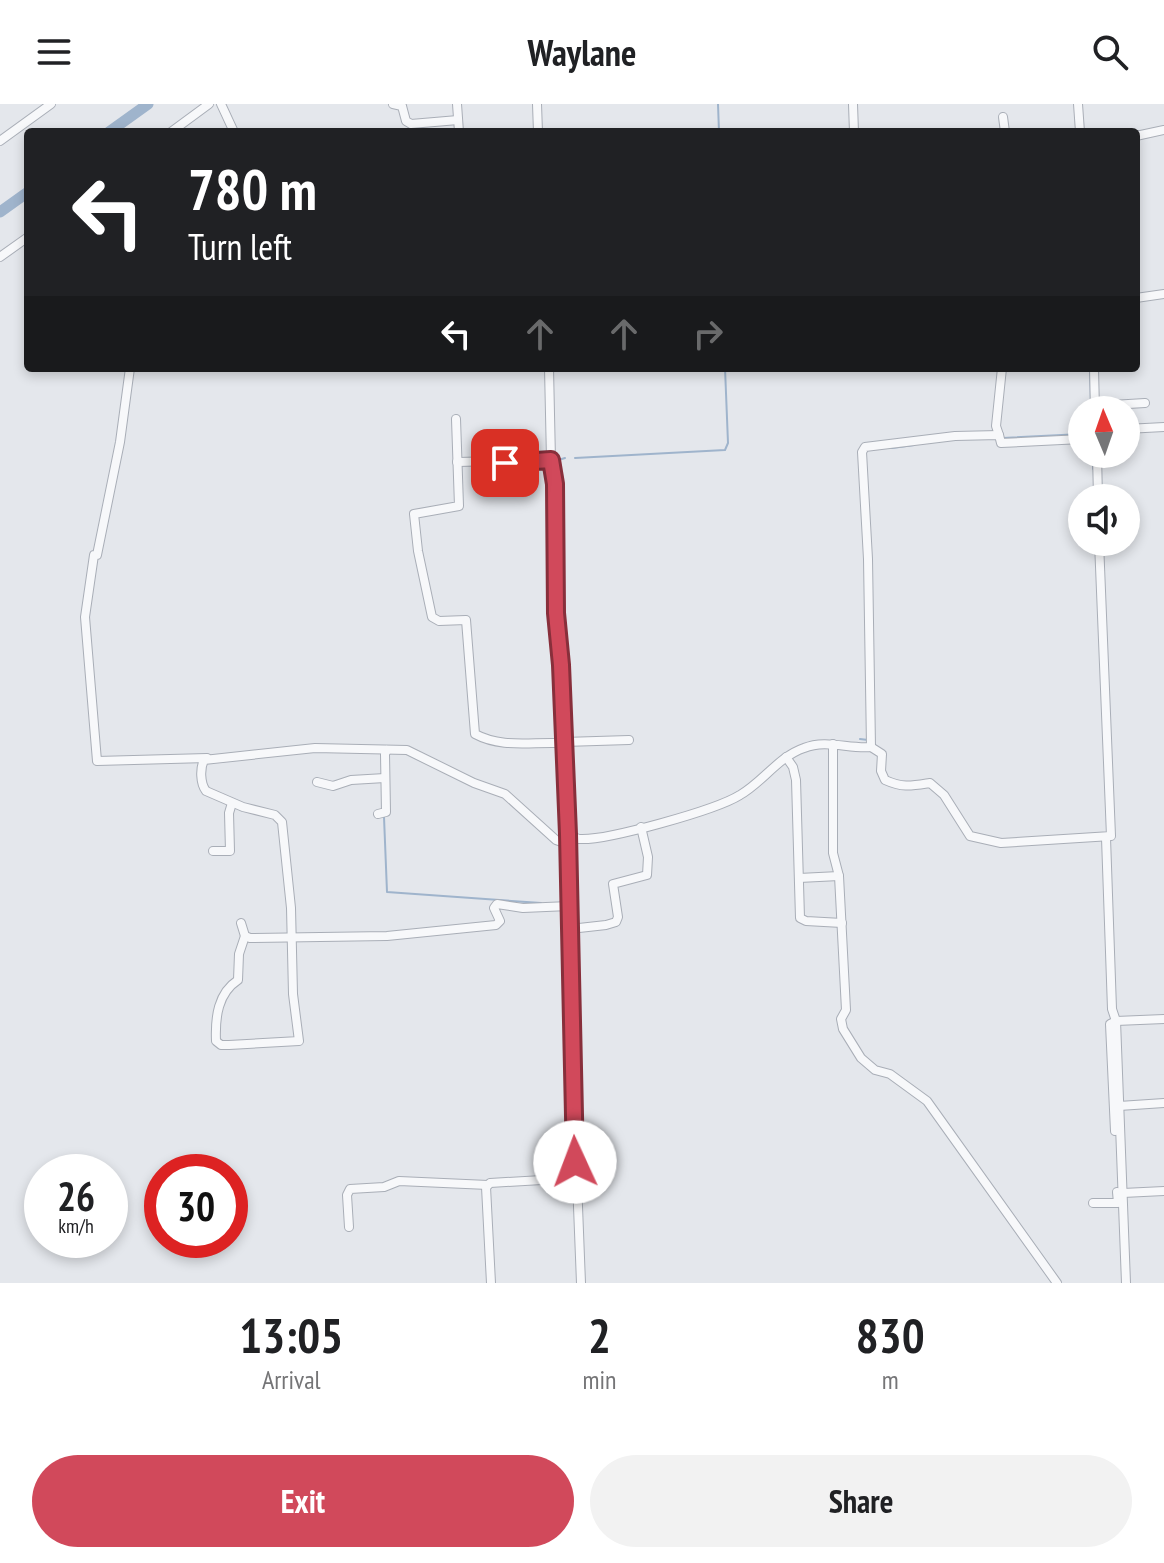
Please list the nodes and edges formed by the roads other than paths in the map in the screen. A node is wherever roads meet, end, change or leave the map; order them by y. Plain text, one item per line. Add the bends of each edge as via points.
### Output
1 (51, 104) edge
2 (209, 104) edge
3 (221, 104) edge
4 (393, 104) edge
5 (457, 104) edge
6 (537, 104) edge
7 (853, 104) edge
8 (1078, 104) edge
9 (1003, 117) dead end
10 (458, 120) junction
11 (176, 128) edge
12 (232, 128) edge
13 (459, 128) edge
14 (538, 128) edge
15 (854, 128) edge
16 (1004, 128) edge
17 (1080, 128) edge
18 (1164, 130) edge
19 (1140, 135) edge
20 (0, 141) edge
21 (24, 240) edge
22 (0, 257) edge
23 (1164, 294) edge
24 (1140, 297) edge
25 (129, 372) edge
26 (549, 372) edge
27 (1002, 372) edge
28 (1094, 372) edge
29 (1095, 396) edge
30 (1145, 403) dead end
31 (1140, 404) edge
32 (456, 419) dead end
33 (1164, 427) edge
34 (1140, 428) edge
35 (999, 435) junction
36 (1068, 440) edge
37 (551, 460) junction
38 (457, 462) junction
39 (1099, 556) edge
40 (629, 740) dead end
41 (562, 742) junction
42 (833, 744) junction
43 (871, 747) junction
44 (387, 750) junction
45 (786, 757) junction
46 (210, 758) junction
47 (385, 778) junction
48 (317, 782) dead end
49 (232, 803) junction
50 (378, 814) dead end
51 (641, 827) junction
52 (1108, 837) junction
53 (567, 839) junction
54 (213, 851) dead end
55 (839, 876) junction
56 (799, 878) junction
57 (569, 906) junction
58 (241, 923) dead end
59 (842, 923) junction
60 (570, 929) junction
61 (245, 936) junction
62 (290, 938) junction
63 (1164, 1019) edge
64 (1116, 1021) junction
65 (1164, 1103) edge
66 (1119, 1106) junction
67 (574, 1179) junction
68 (488, 1185) junction
69 (1164, 1191) edge
70 (1123, 1193) junction
71 (1093, 1203) dead end
72 (349, 1227) dead end
73 (491, 1283) edge
74 (581, 1283) edge
75 (1057, 1283) edge
76 (1126, 1283) edge

1 - 20 street
2 - 11 street
3 - 12 street
4 - 10 street via 402,106 411,124
5 - 10 street
6 - 14 street
7 - 15 street
8 - 17 street
9 - 16 street
10 - 13 street
18 - 19 street
21 - 22 street
23 - 24 street
25 - 46 street via 85,617 97,761
26 - 37 street
27 - 35 street
28 - 29 street
30 - 31 street
32 - 38 street
33 - 34 street
35 - 36 street via 1001,443
35 - 43 street via 927,439 865,447 862,452
37 - 38 street
37 - 41 street
38 - 41 street via 458,508 414,514 432,617 466,620 475,734 500,744
39 - 52 street
40 - 41 street
41 - 53 street
42 - 43 street
42 - 45 street via 807,746
42 - 55 street via 833,853
43 - 52 street via 882,754 885,780 900,787 930,783 970,836 1001,843
44 - 46 street via 315,748
44 - 47 street
44 - 53 street via 407,750 505,794 556,840
45 - 51 street via 741,795
45 - 56 street via 796,780
46 - 49 street via 201,766 203,787
47 - 48 street via 333,786
47 - 50 street via 386,812
49 - 54 street via 230,851
49 - 62 street via 280,818
51 - 53 street
51 - 60 street via 647,875 613,884 616,922
52 - 64 street
53 - 57 street
55 - 56 street
55 - 59 street
56 - 59 street via 802,920
57 - 60 street
57 - 62 street via 497,904 496,925 387,936
58 - 61 street
59 - 75 street via 846,1010 841,1024 847,1036 875,1070 890,1074 927,1101
60 - 67 street
61 - 62 street
61 - 62 street via 238,980 219,1005 216,1041 221,1045 299,1041
63 - 64 street
64 - 66 street
64 - 71 street via 1110,1024 1118,1203
65 - 66 street
66 - 70 street
67 - 68 street
67 - 74 street
68 - 72 street via 399,1181 350,1189
68 - 73 street
69 - 70 street
70 - 76 street

